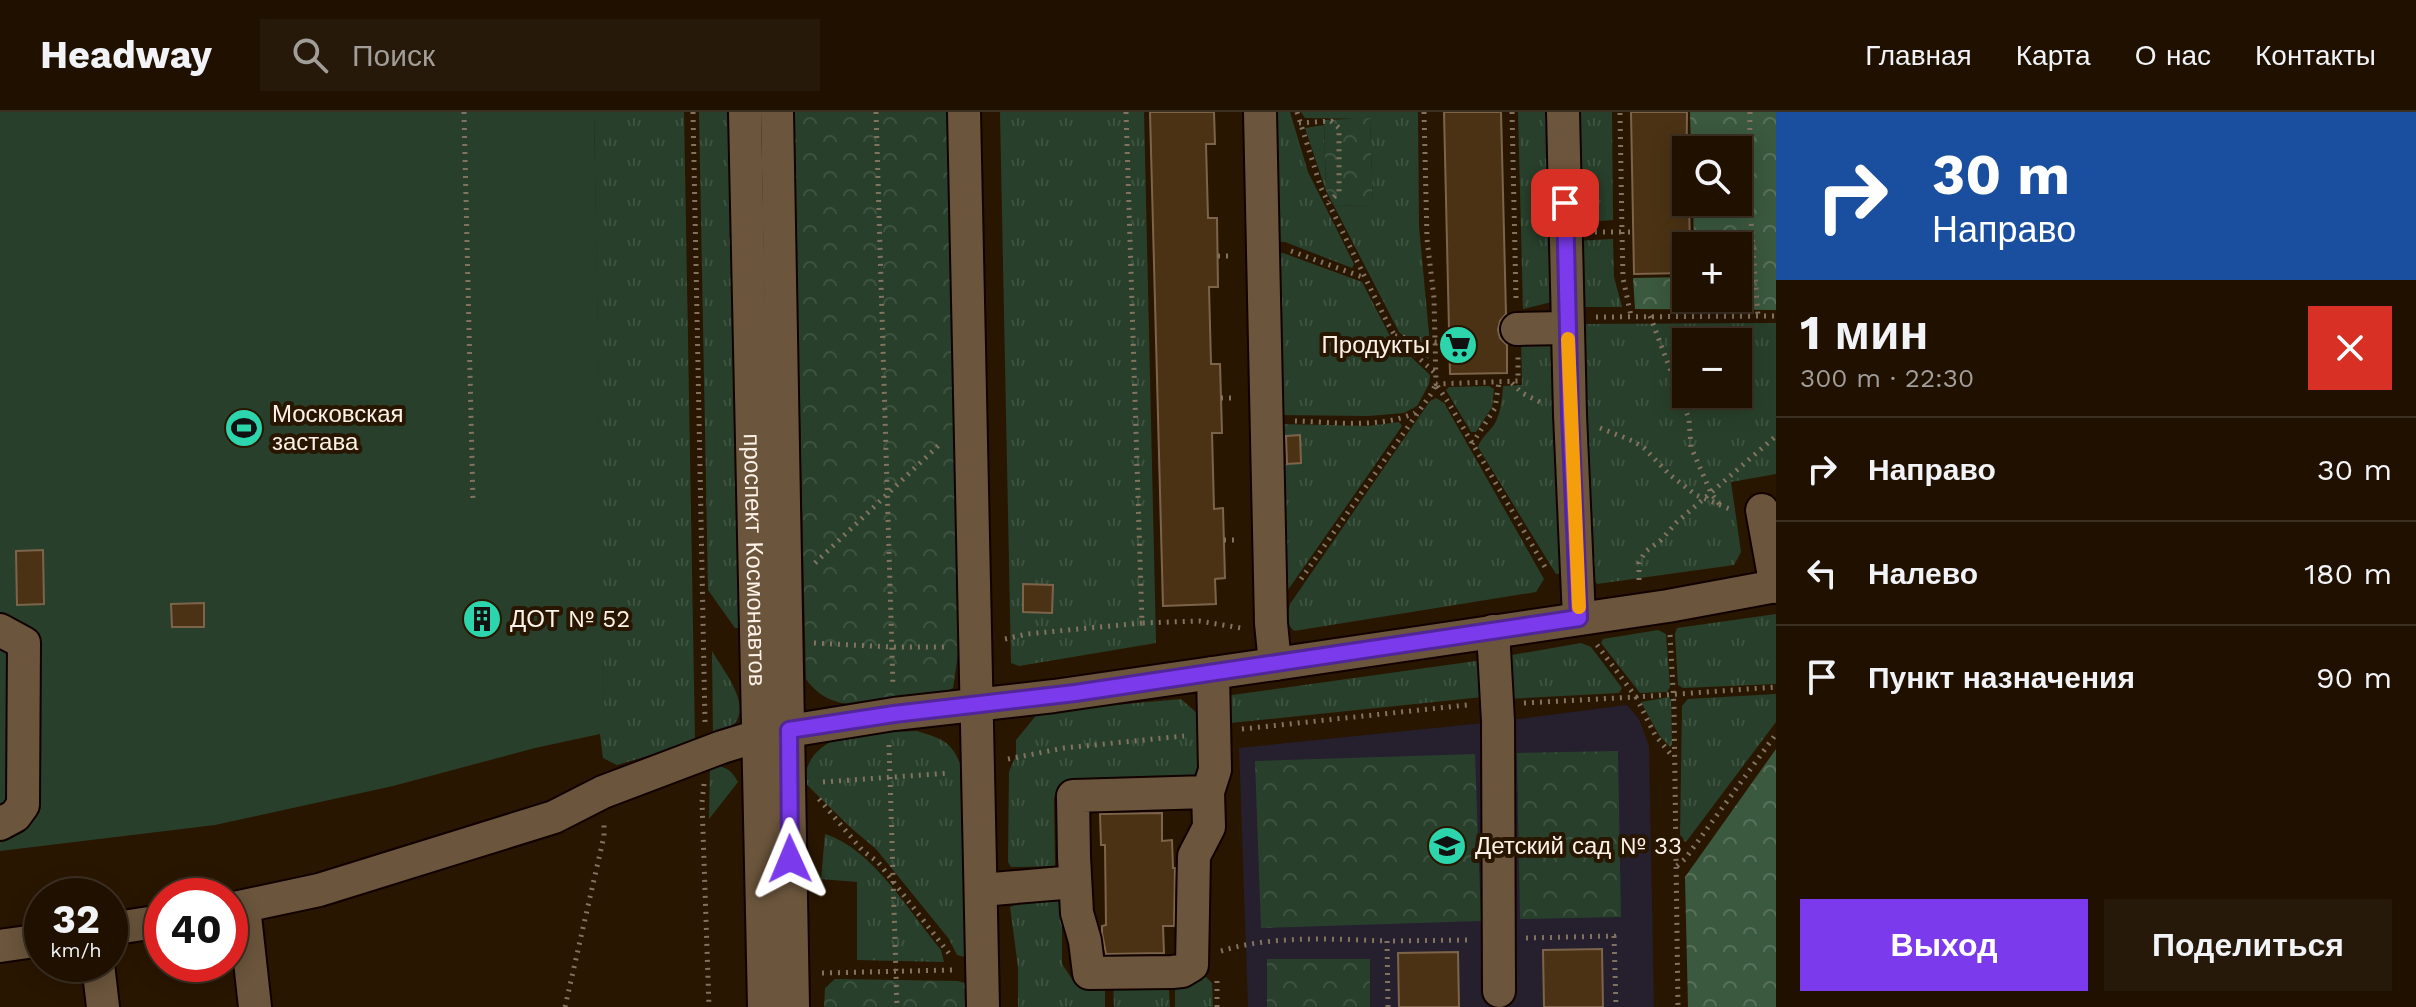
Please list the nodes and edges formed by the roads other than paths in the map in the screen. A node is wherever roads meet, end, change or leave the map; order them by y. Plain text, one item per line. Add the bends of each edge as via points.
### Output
1 (745, 112) edge
2 (777, 112) edge
3 (964, 112) edge
4 (1260, 112) edge
5 (1563, 112) edge
6 (1567, 323) junction
7 (1517, 329) road end
8 (1763, 514) road end
9 (1776, 586) edge
10 (1579, 618) junction
11 (0, 630) edge
12 (1493, 631) junction
13 (1275, 664) junction
14 (1213, 673) junction
15 (976, 706) junction
16 (774, 733) junction
17 (1208, 792) junction
18 (0, 824) edge
19 (1075, 882) junction
20 (981, 890) junction
21 (248, 906) edge
22 (24, 943) edge
23 (0, 946) edge
24 (248, 968) edge
25 (100, 982) edge
26 (1499, 991) dead end
27 (103, 1007) edge
28 (255, 1007) edge
29 (764, 1007) edge
30 (793, 1007) edge
31 (983, 1007) edge

1 - 16 street, проспект Космонавтов
2 - 16 street, проспект Космонавтов
3 - 15 street
4 - 13 street
5 - 6 street
6 - 7 street
6 - 10 street
8 - 9 street
9 - 10 street
10 - 12 street
11 - 18 street via 24,643 23,805
12 - 13 street
12 - 26 street
13 - 14 street
14 - 15 street
14 - 17 street via 1215,770
15 - 16 street
15 - 20 street
16 - 21 street via 603,792 554,817 319,890
16 - 29 street, проспект Космонавтов
16 - 30 street, проспект Космонавтов via 788,800
17 - 19 street via 1073,796
17 - 19 street via 1209,827 1194,856 1192,965 1172,972 1089,973
19 - 20 street
20 - 31 street
22 - 23 street
24 - 28 street
25 - 27 street

